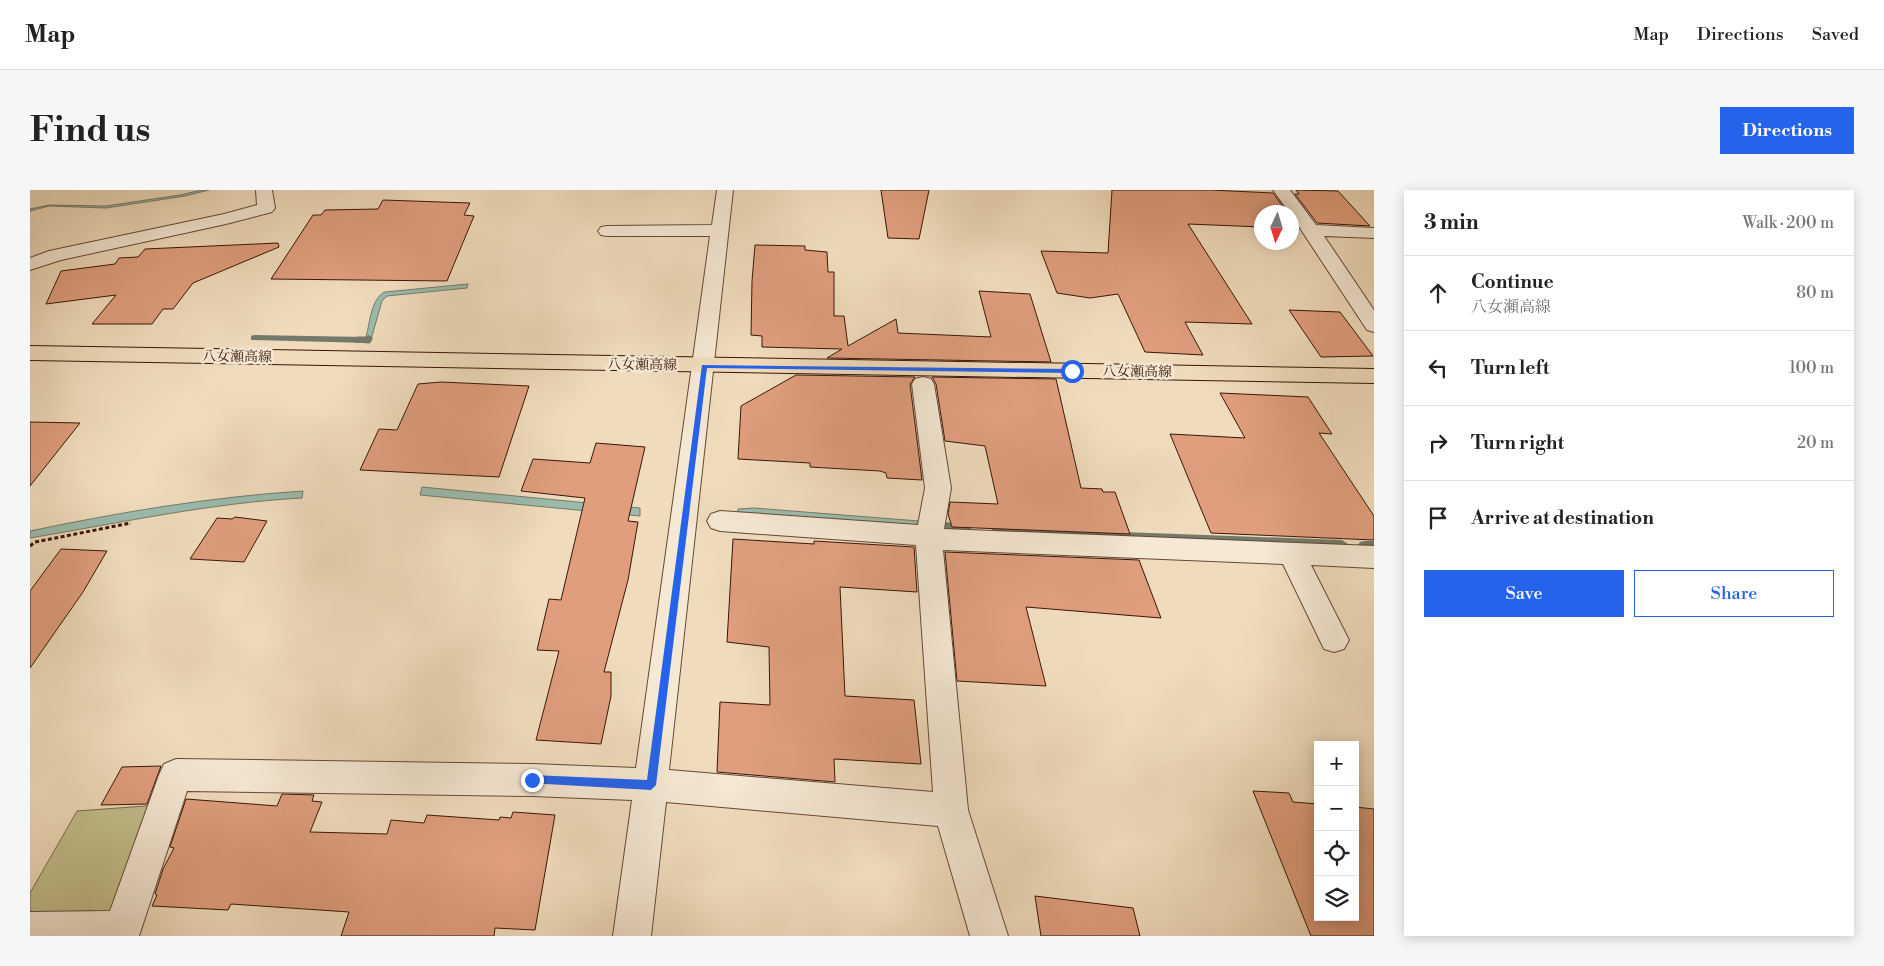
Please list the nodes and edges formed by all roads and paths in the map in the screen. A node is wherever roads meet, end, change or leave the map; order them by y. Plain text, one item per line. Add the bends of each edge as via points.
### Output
1 (264, 190) edge
2 (725, 190) edge
3 (1281, 190) edge
4 (720, 230) junction
5 (1311, 230) junction
6 (607, 232) dead end
7 (1374, 233) edge
8 (30, 264) edge
9 (1374, 326) edge
10 (30, 353) edge
11 (704, 366) junction
12 (1374, 376) edge
13 (923, 384) dead end
14 (720, 520) dead end
15 (131, 523) dead end
16 (929, 539) junction
17 (30, 546) edge
18 (1291, 554) junction
19 (1374, 557) edge
20 (1334, 640) dead end
21 (651, 785) junction
22 (951, 810) junction
23 (30, 931) edge
24 (122, 933) edge
25 (632, 936) edge
26 (988, 936) edge

1 - 8 street via 266,208 56,255
2 - 4 street
3 - 5 street
4 - 6 street
4 - 11 street
5 - 7 street
5 - 9 street
10 - 11 main road, 八女瀬高線
11 - 12 main road, 八女瀬高線
11 - 21 street
13 - 16 street via 938,488
14 - 16 street via 920,535
15 - 17 path via 35,542
16 - 18 street
16 - 22 street
18 - 19 street
18 - 20 street
21 - 22 street
21 - 24 street via 176,775
21 - 25 street
22 - 26 street
23 - 24 street

